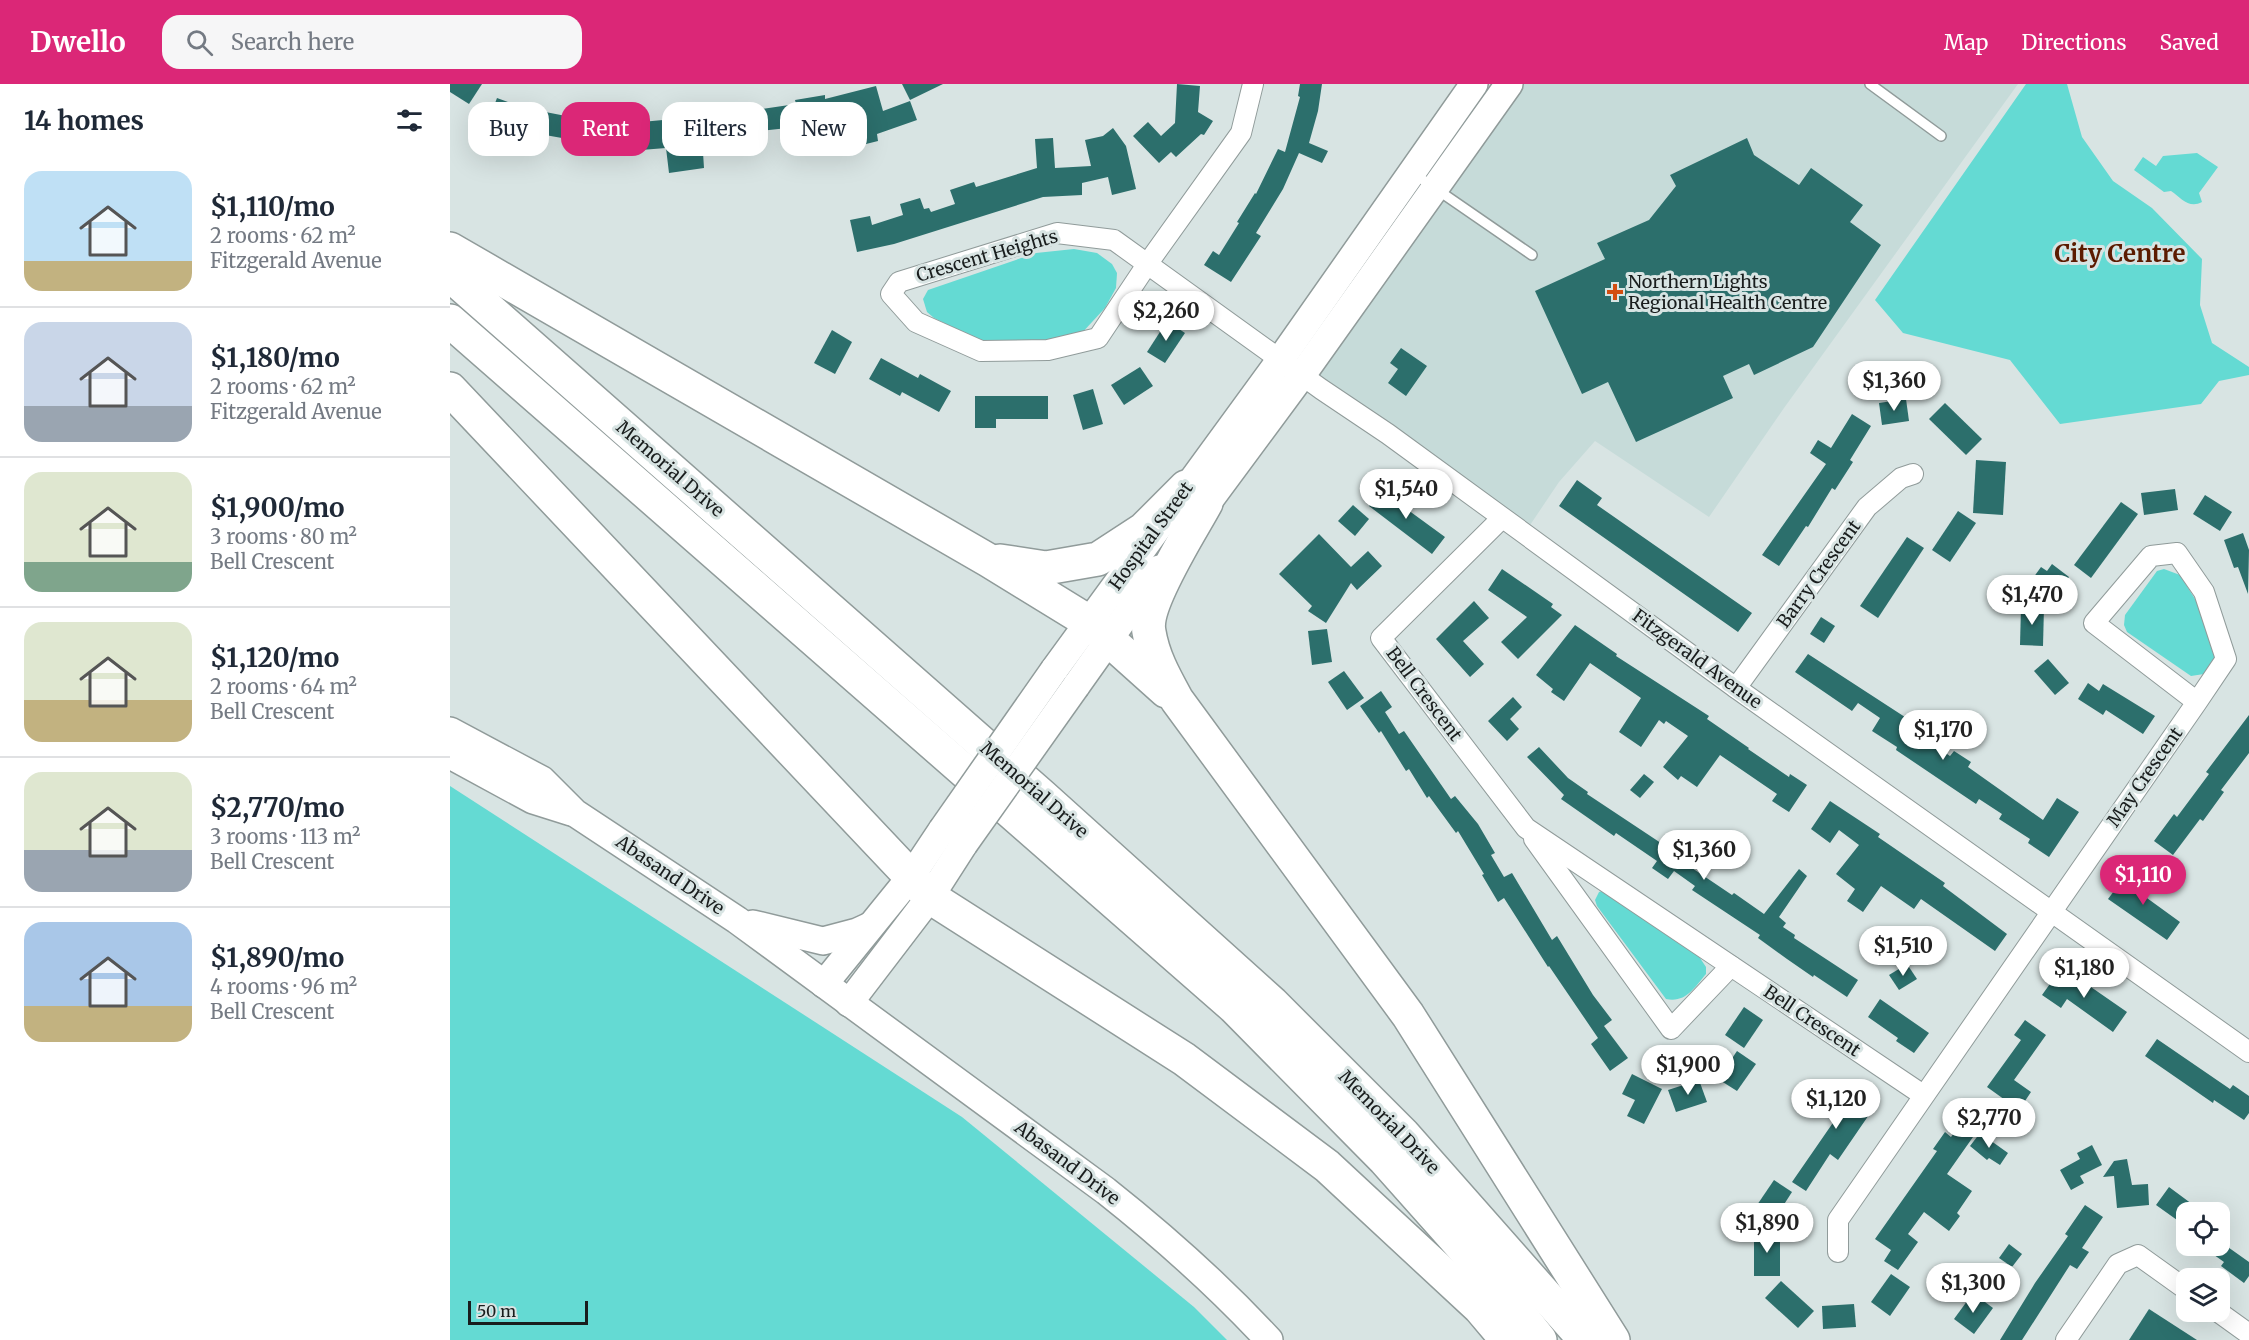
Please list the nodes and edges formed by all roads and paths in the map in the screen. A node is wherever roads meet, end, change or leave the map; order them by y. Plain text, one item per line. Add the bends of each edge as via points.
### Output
1 (1253, 84) edge
2 (1474, 84) edge
3 (1509, 84) edge
4 (1870, 84) edge
5 (1941, 136) dead end
6 (1412, 173) junction
7 (1436, 188) junction
8 (450, 249) edge
9 (1532, 255) dead end
10 (1148, 264) junction
11 (450, 275) edge
12 (450, 321) edge
13 (1281, 359) junction
14 (1302, 375) junction
15 (450, 389) edge
16 (1913, 474) dead end
17 (1196, 495) junction
18 (1502, 518) junction
19 (988, 560) junction
20 (1099, 631) junction
21 (1736, 688) junction
22 (1176, 700) junction
23 (2197, 702) junction
24 (450, 731) edge
25 (450, 756) edge
26 (575, 813) junction
27 (1526, 828) junction
28 (920, 887) junction
29 (2052, 912) junction
30 (737, 920) junction
31 (870, 926) junction
32 (1731, 966) junction
33 (824, 984) junction
34 (849, 1003) junction
35 (2249, 1052) edge
36 (1923, 1095) junction
37 (1838, 1252) dead end
38 (2176, 1282) edge
39 (2230, 1320) edge
40 (2249, 1334) edge
41 (1269, 1340) edge
42 (1507, 1340) edge
43 (1540, 1340) edge
44 (1585, 1340) edge
45 (1613, 1340) edge
46 (2066, 1340) edge

1 - 10 street, Crescent Heights via 1241,133
2 - 6 main road, Hospital Street
3 - 7 main road, Hospital Street
4 - 5 lane
6 - 7 lane
6 - 13 main road, Hospital Street
7 - 9 lane
7 - 14 main road, Hospital Street
8 - 19 highway
10 - 10 street, Crescent Heights via 1114,240 1057,233 899,282 891,294 915,322 981,351 1048,350 1098,338
10 - 13 street, Fitzgerald Avenue
11 - 44 highway, Memorial Drive via 1272,1003 1403,1134
12 - 43 highway, Memorial Drive via 1234,1007 1385,1160
13 - 14 street, Fitzgerald Avenue
13 - 17 main road, Hospital Street
14 - 17 main road, Hospital Street
14 - 18 street, Fitzgerald Avenue
15 - 28 highway
16 - 21 street, Barry Crescent via 1901,478 1867,507
17 - 19 highway via 1098,559 1046,568
17 - 20 main road, Hospital Street
17 - 22 highway via 1153,601 1148,630
18 - 21 street, Fitzgerald Avenue
18 - 27 street, Bell Crescent via 1381,638
19 - 20 highway
20 - 22 highway
20 - 28 main road, Hospital Street, bridge
21 - 29 street, Fitzgerald Avenue
22 - 45 highway via 1408,1015
23 - 23 street, May Crescent via 2226,659 2204,592 2177,553 2151,556 2094,623
23 - 29 street, May Crescent
24 - 26 main road, Abasand Drive via 542,780
25 - 26 main road, Abasand Drive via 533,800
26 - 30 main road, Abasand Drive
27 - 32 street, Bell Crescent
27 - 32 street, Bell Crescent via 1671,1029
28 - 31 main road, Hospital Street
28 - 34 main road
28 - 42 highway via 1184,1059 1327,1166 1480,1308
29 - 35 street, Fitzgerald Avenue
29 - 36 street
30 - 31 main road via 823,941
30 - 33 main road, Abasand Drive
31 - 33 main road, Hospital Street
32 - 36 street, Bell Crescent
33 - 34 main road, Abasand Drive
34 - 41 main road, Abasand Drive via 1161,1235
36 - 37 street via 1838,1220
38 - 46 street via 2138,1255 2118,1264
39 - 40 street

